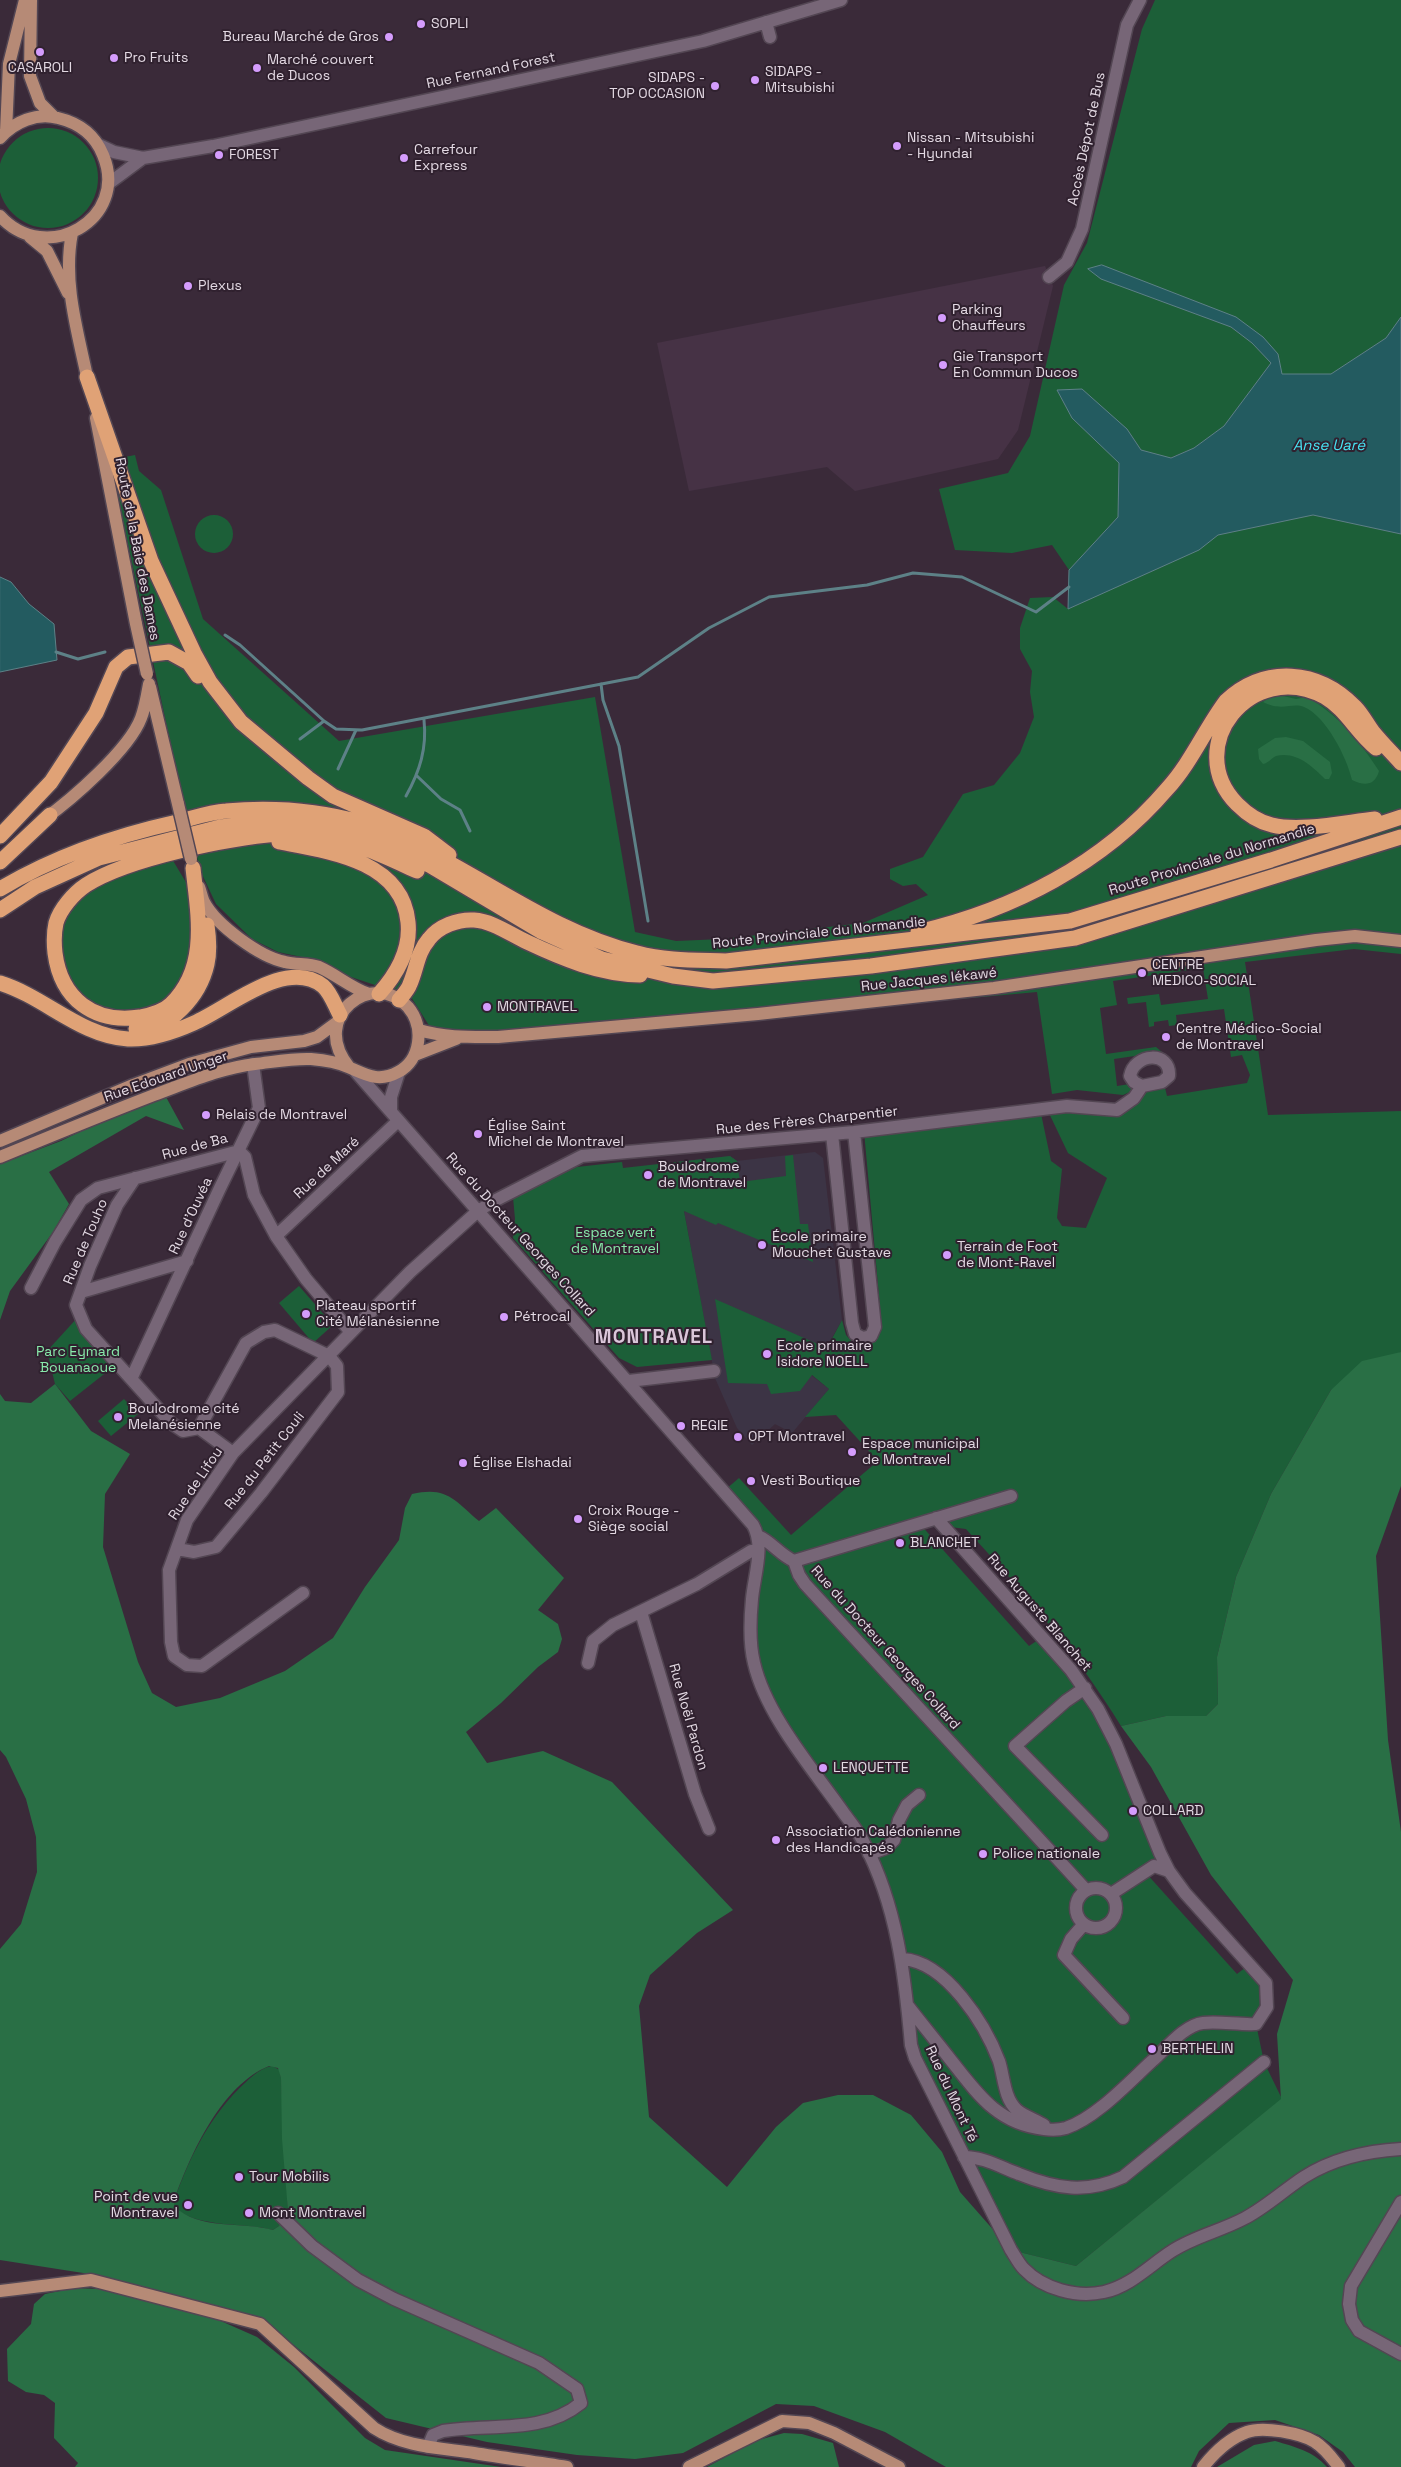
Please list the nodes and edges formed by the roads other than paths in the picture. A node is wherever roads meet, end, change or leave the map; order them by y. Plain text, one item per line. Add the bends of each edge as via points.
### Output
1 (25, 0) edge
2 (31, 0) edge
3 (841, 0) edge
4 (1140, 0) edge
5 (766, 22) junction
6 (770, 37) dead end
7 (53, 116) junction
8 (3, 135) edge
9 (99, 145) junction
10 (143, 158) junction
11 (108, 184) junction
12 (0, 216) edge
13 (72, 233) junction
14 (28, 235) junction
15 (1049, 277) dead end
16 (71, 299) junction
17 (88, 377) junction
18 (148, 679) junction
19 (241, 722) junction
20 (1401, 765) edge
21 (50, 815) junction
22 (1401, 817) edge
23 (0, 836) edge
24 (1401, 837) edge
25 (255, 838) junction
26 (0, 851) edge
27 (0, 862) edge
28 (192, 864) junction
29 (490, 885) junction
30 (0, 889) edge
31 (204, 902) junction
32 (0, 910) edge
33 (519, 918) junction
34 (1401, 941) edge
35 (844, 949) junction
36 (673, 976) junction
37 (0, 983) edge
38 (374, 994) junction
39 (400, 1000) junction
40 (42, 1002) junction
41 (338, 1019) junction
42 (419, 1030) junction
43 (458, 1038) junction
44 (415, 1055) junction
45 (253, 1064) junction
46 (352, 1069) junction
47 (399, 1072) junction
48 (1142, 1086) dead end
49 (391, 1110) junction
50 (398, 1121) junction
51 (854, 1132) junction
52 (832, 1134) junction
53 (0, 1141) edge
54 (239, 1150) junction
55 (0, 1157) edge
56 (135, 1178) junction
57 (478, 1211) junction
58 (276, 1236) junction
59 (187, 1261) junction
60 (30, 1288) dead end
61 (81, 1292) junction
62 (350, 1331) junction
63 (329, 1356) junction
64 (714, 1371) dead end
65 (132, 1377) junction
66 (628, 1381) junction
67 (199, 1428) junction
68 (233, 1453) junction
69 (1011, 1496) dead end
70 (936, 1518) junction
71 (758, 1536) junction
72 (177, 1549) junction
73 (758, 1552) junction
74 (794, 1561) junction
75 (303, 1593) dead end
76 (641, 1612) junction
77 (588, 1662) dead end
78 (1085, 1688) junction
79 (919, 1795) dead end
80 (709, 1829) dead end
81 (1102, 1835) dead end
82 (869, 1854) junction
83 (1170, 1871) junction
84 (1086, 1890) junction
85 (1110, 1894) junction
86 (1084, 1924) junction
87 (903, 1959) junction
88 (908, 2006) junction
89 (1122, 2018) dead end
90 (1264, 2062) dead end
91 (1052, 2130) junction
92 (1401, 2150) edge
93 (964, 2157) junction
94 (1401, 2202) edge
95 (278, 2213) dead end
96 (0, 2291) edge
97 (1401, 2354) edge
98 (428, 2447) junction
99 (567, 2467) edge
100 (689, 2467) edge
101 (899, 2467) edge
102 (1202, 2467) edge
103 (1338, 2467) edge

1 - 8 main road via 9,64
2 - 7 main road via 30,76 34,94
3 - 5 street, Rue Fernand Forest
4 - 15 street, Accès Dépot de Bus via 1127,25 1082,229 1067,262
5 - 6 street
5 - 10 street, Rue Fernand Forest via 703,41 213,146
7 - 8 main road via 20,122
7 - 9 main road via 71,121 87,131
9 - 10 street, Rue Fernand Forest
9 - 11 main road via 107,164
10 - 11 street, Rue Fernand Forest
11 - 13 main road via 97,213
12 - 14 main road, Route de la Baie des Dames
13 - 14 main road via 50,238
13 - 16 main road, Route de la Baie des Dames via 69,247
14 - 16 main road, Route de la Baie des Dames via 47,250
16 - 17 main road, Route de la Baie des Dames
17 - 18 main road, Route de la Baie des Dames, bridge
17 - 19 highway via 151,561 210,682
18 - 21 main road via 141,719 123,746
18 - 28 main road, Route de la Baie des Dames, bridge
19 - 23 highway via 221,708 189,663 179,656 169,652 128,657 116,667 96,713 51,782
19 - 29 highway via 333,796 424,836
20 - 22 highway via 1369,742 1325,697 1303,689 1280,687 1264,689 1237,707 1228,719 1217,755 1218,773 1228,794 1249,816 1271,825 1292,828
20 - 35 highway via 1355,707 1334,690 1316,680 1297,677 1277,676 1254,681 1226,701 1168,789 1130,827 1091,858 1024,896 978,916
21 - 26 main road
21 - 27 highway
22 - 35 highway, Route Provinciale du Normandie via 1070,921
24 - 36 highway via 1075,938 871,966 713,981
25 - 28 highway via 169,854 123,867 86,885 68,901 56,922 56,963 71,995 87,1009 109,1018 127,1019 160,1011 178,995 191,974 200,942
25 - 33 highway via 280,834 352,843
25 - 38 highway via 322,850 352,860 393,884 407,912 409,930 402,962 389,983
28 - 31 main road
29 - 30 highway, Route Provinciale du Normandie via 397,836 351,820 264,809 224,811 135,831 36,868
29 - 35 highway, Route Provinciale du Normandie via 561,925 596,941 638,954 726,961
31 - 38 main road via 237,937 257,950 285,962 318,967 355,989
31 - 40 highway via 210,946 207,965 189,1002 170,1019 141,1029 123,1028 86,1019
32 - 33 highway via 35,887 99,858 220,827 303,823 338,829 382,844 431,866
33 - 36 highway via 602,959
34 - 43 main road, Rue Jacques Iékawé via 1355,936 1316,940 994,988 758,1014
36 - 39 highway via 615,975 562,957 483,922 464,921 452,923 430,938 417,958 410,985
37 - 40 highway
38 - 39 main road
38 - 41 main road via 358,998
39 - 42 main road via 414,1015
40 - 41 highway via 84,1027 129,1039 170,1033 196,1023 266,984 298,978 309,979 325,988
41 - 46 main road via 336,1046
41 - 53 main road, Rue Edouard Unger via 317,1037 251,1047 189,1064
42 - 43 main road, Rue Jacques Iékawé
42 - 44 main road
43 - 44 main road, Rue Jacques Iékawé
44 - 47 main road
45 - 46 main road, Rue Edouard Unger via 310,1059
45 - 54 street, Rue d'Ouvéa via 259,1108
45 - 55 main road, Rue Edouard Unger via 191,1080
46 - 47 main road via 377,1078
46 - 49 street, Rue du Docteur Georges Collard
47 - 49 street
48 - 51 street, Rue des Frères Charpentier via 1134,1098 1117,1110 1067,1106
49 - 50 street, Rue du Docteur Georges Collard
50 - 57 street, Rue du Docteur Georges Collard
50 - 58 street, Rue de Maré
51 - 52 street, Rue des Frères Charpentier
51 - 52 street via 875,1327 870,1336 863,1338 856,1334 852,1322
52 - 57 street, Rue des Frères Charpentier via 582,1156
54 - 56 street, Rue de Ba
54 - 58 street, Rue de Ba via 245,1157 254,1195
54 - 59 street, Rue d'Ouvéa
56 - 60 street, Rue de Ba via 98,1188 81,1200
56 - 61 street, Rue de Touho via 117,1205
57 - 62 street, Rue de Lifou
57 - 66 street, Rue du Docteur Georges Collard
58 - 62 street, Rue de Ba via 306,1279
59 - 61 street
59 - 65 street, Rue d'Ouvéa
61 - 65 street, Rue de Touho via 76,1305 86,1329
62 - 63 street, Rue de Lifou
63 - 67 street via 276,1330 252,1338 246,1343
63 - 68 street, Rue de Lifou
63 - 72 street, Rue du Petit Couli via 337,1366 338,1392 261,1493 216,1547 194,1552
64 - 66 street
65 - 67 street, Rue de Touho via 171,1423 183,1431
66 - 71 street, Rue du Docteur Georges Collard via 725,1490 753,1524
67 - 68 street
68 - 72 street, Rue de Lifou via 186,1520
69 - 70 street
70 - 74 street
70 - 78 street, Rue Auguste Blanchet
71 - 73 street, Rue du Mont Té
71 - 74 street, Rue du Docteur Georges Collard
72 - 75 street, Rue de Lifou via 168,1570 171,1642 174,1656 187,1665 202,1666
73 - 76 street via 751,1551 697,1584
73 - 82 street, Rue du Mont Té via 750,1640 762,1687 783,1725
74 - 84 street, Rue du Docteur Georges Collard via 805,1584
76 - 77 street via 613,1625 593,1641
76 - 80 street, Rue Noël Pardon via 695,1794
78 - 81 street via 1066,1700 1015,1746
78 - 83 street, Rue Auguste Blanchet via 1116,1744
79 - 82 street via 907,1805 894,1840 886,1848
82 - 87 street, Rue du Mont Té
83 - 85 street via 1154,1866
83 - 91 street, Rue Auguste Blanchet via 1185,1893 1266,1983 1267,2006 1256,2024 1202,2023 1185,2031 1082,2121 1065,2129
84 - 85 street via 1098,1888
84 - 86 street via 1075,1907
85 - 86 street via 1116,1906 1113,1919 1103,1927
86 - 89 street via 1071,1939 1064,1955
87 - 88 street, Rue du Mont Té
87 - 91 street via 916,1962 946,1981 974,2012 991,2042 1009,2098 1017,2110
88 - 91 street via 976,2094 1015,2122
88 - 93 street, Rue du Mont Té via 915,2058
90 - 93 street via 1123,2177 1105,2185 1063,2187 1018,2174 986,2160
92 - 93 street, Rue du Mont Té via 1376,2151 1326,2165 1246,2218 1173,2250 1127,2282 1105,2292 1086,2294 1050,2286 1023,2268
94 - 97 street via 1351,2286 1349,2304 1352,2320 1359,2331
95 - 98 street via 312,2246 358,2280 538,2363 577,2389 581,2403 574,2410 541,2423 443,2431 433,2435
96 - 98 main road via 91,2280 260,2324 374,2428 392,2439
98 - 99 main road
100 - 101 main road via 782,2421 809,2423
102 - 103 main road via 1231,2440 1248,2431 1272,2430 1315,2442

